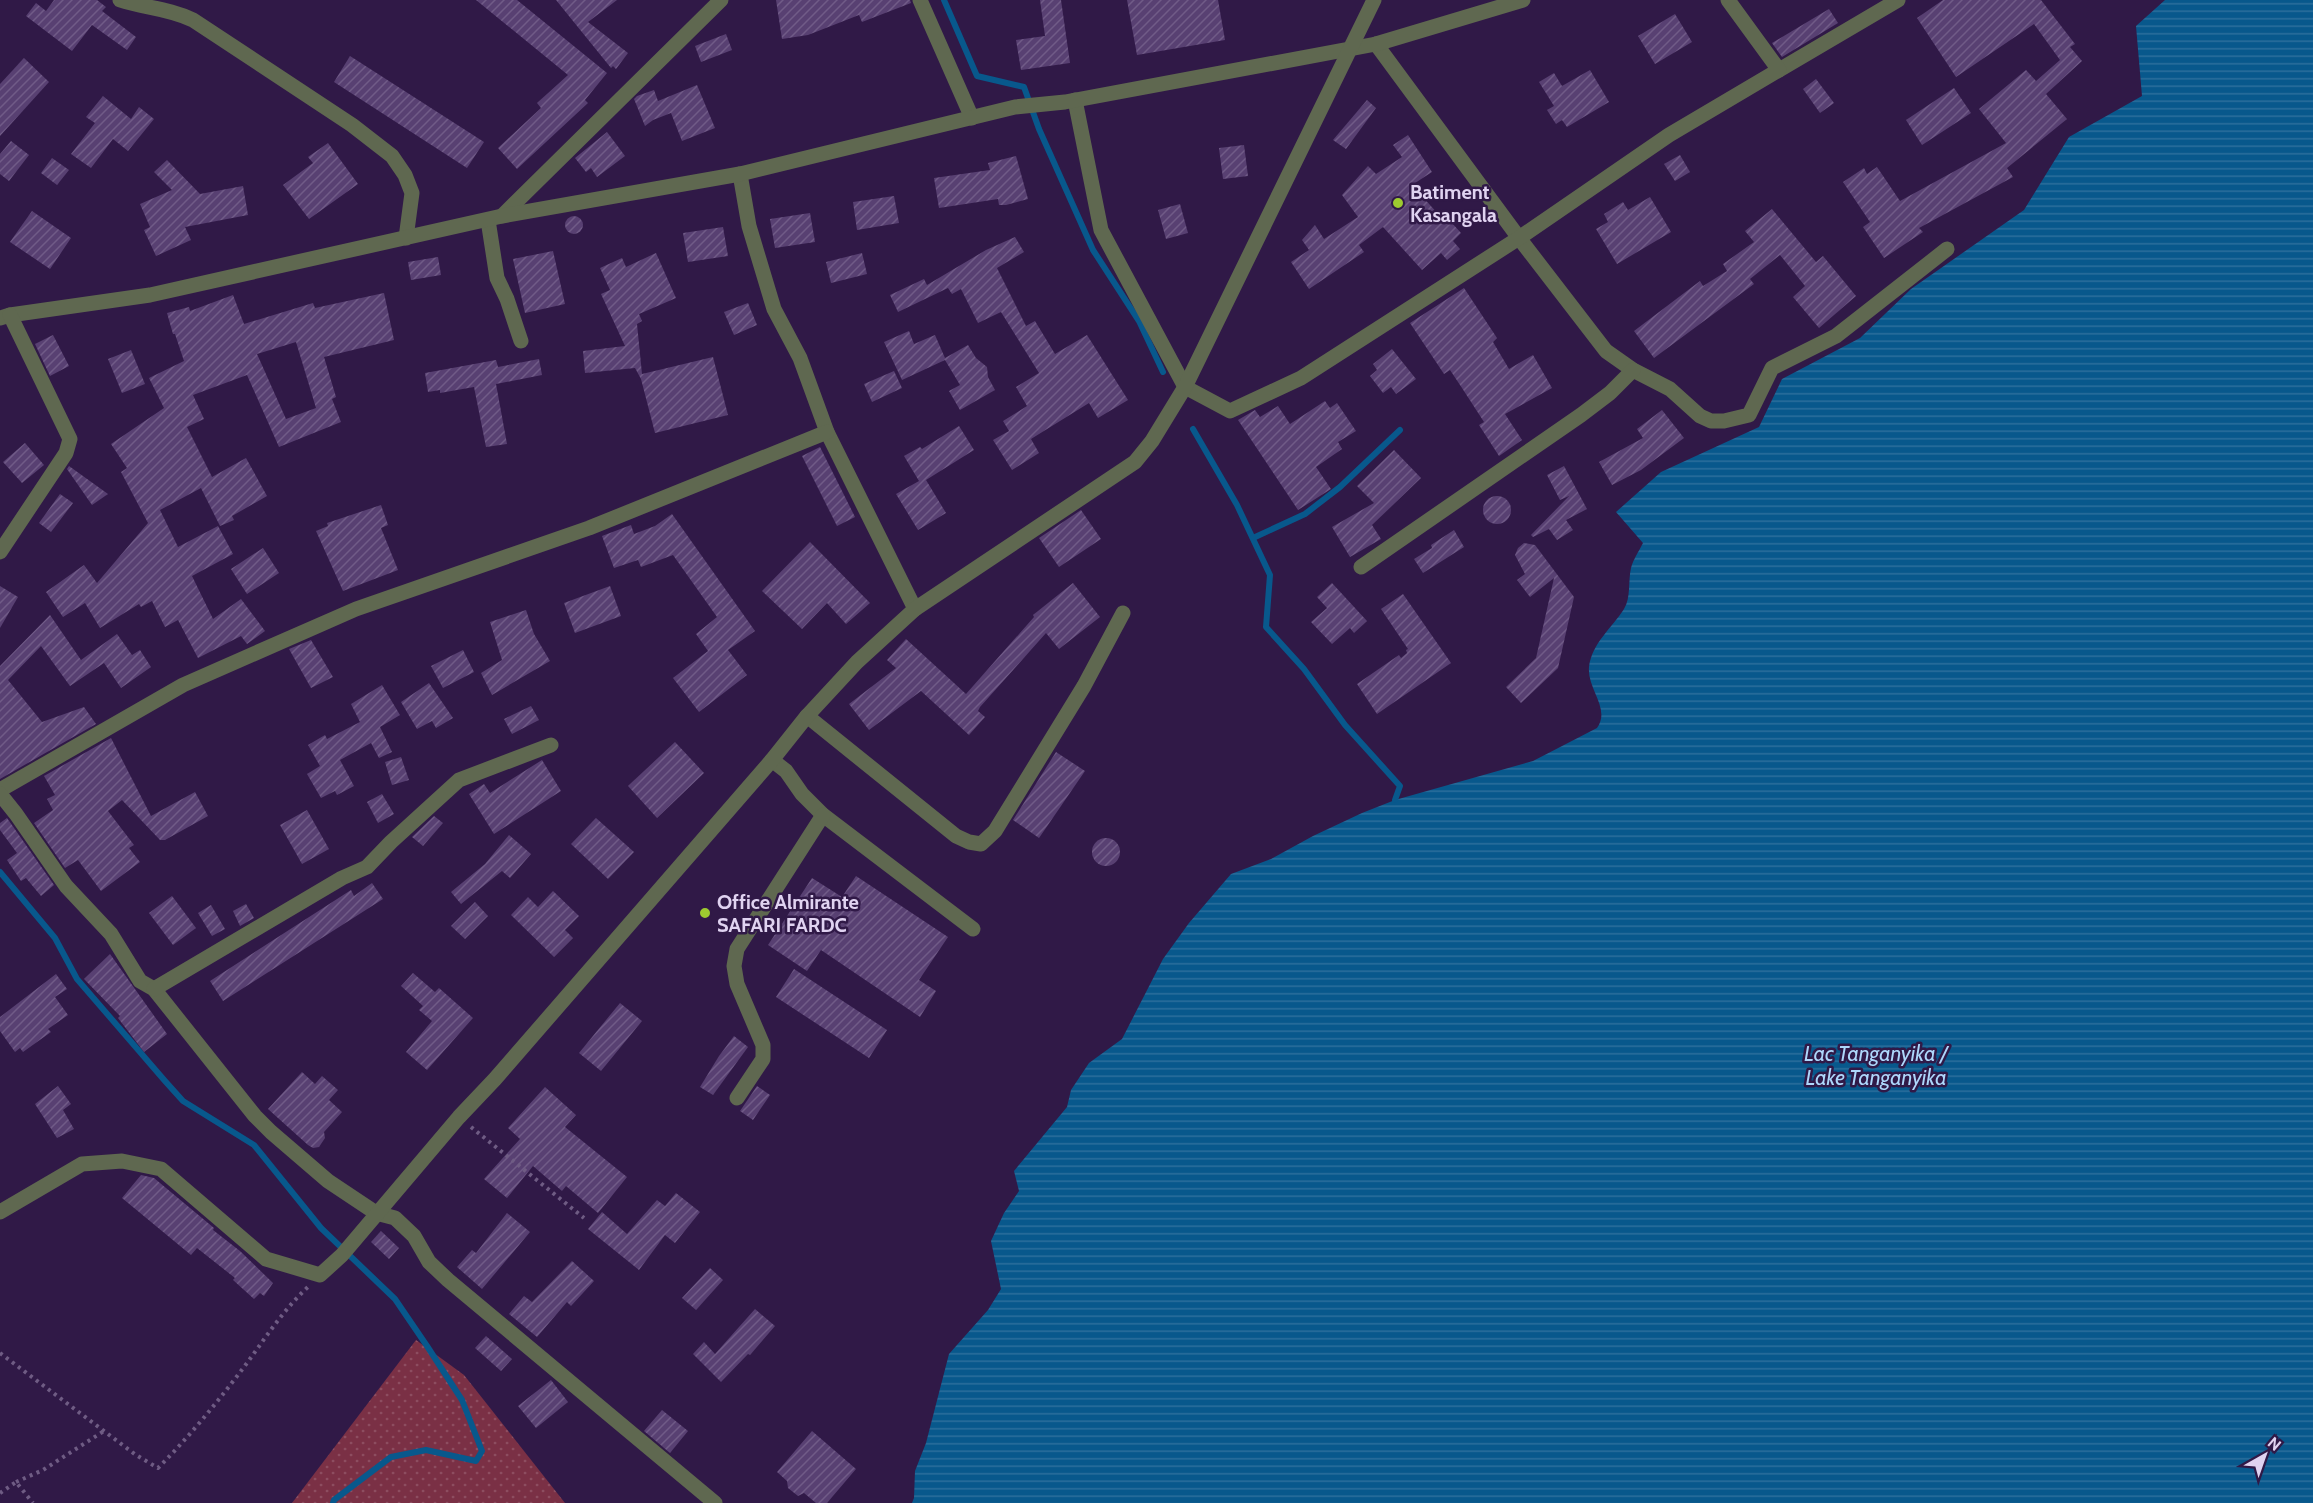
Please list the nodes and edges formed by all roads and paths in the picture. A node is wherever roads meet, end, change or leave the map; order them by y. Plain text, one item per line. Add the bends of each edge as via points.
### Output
1 (120, 0) edge
2 (920, 0) edge
3 (1374, 0) edge
4 (1523, 0) edge
5 (1728, 0) edge
6 (1898, 0) edge
7 (715, 2) edge
8 (1376, 44) junction
9 (1350, 47) junction
10 (1779, 70) junction
11 (1070, 101) junction
12 (972, 118) junction
13 (740, 174) junction
14 (495, 218) junction
15 (406, 238) junction
16 (1519, 238) junction
17 (1947, 249) dead end
18 (5, 316) edge
19 (521, 341) dead end
20 (1633, 370) junction
21 (1185, 387) junction
22 (827, 432) junction
23 (0, 552) edge
24 (1361, 567) dead end
25 (915, 609) junction
26 (1123, 614) dead end
27 (807, 716) junction
28 (551, 745) dead end
29 (772, 760) junction
30 (0, 792) edge
31 (823, 815) junction
32 (973, 929) dead end
33 (154, 989) junction
34 (737, 1098) dead end
35 (459, 1117) junction
36 (0, 1212) edge
37 (372, 1218) junction
38 (584, 1218) dead end
39 (320, 1275) junction
40 (0, 1353) edge
41 (104, 1431) junction
42 (16, 1482) junction
43 (0, 1493) edge
44 (33, 1503) edge
45 (715, 1503) edge

1 - 15 street via 176,12 193,20 352,125 392,156 412,193
2 - 12 street
3 - 9 street
4 - 8 street
5 - 10 street
6 - 10 street
7 - 14 street
8 - 9 street
8 - 16 street
9 - 11 street
9 - 21 street
10 - 16 street via 1669,135
11 - 12 street via 1015,106
11 - 21 street via 1101,230
12 - 13 street
13 - 14 street
13 - 22 street via 749,226 774,309 800,358
14 - 15 street
14 - 19 street via 497,278
15 - 18 street via 150,295
16 - 20 street via 1606,351
16 - 21 street via 1300,378 1230,411
17 - 20 street via 1836,336 1772,368 1749,415 1711,421 1670,389
18 - 23 street via 70,439 66,453
20 - 24 street via 1581,415
21 - 25 street via 1136,462
22 - 25 street
22 - 30 street via 589,528 356,609 183,685
25 - 27 street via 857,662
26 - 27 street via 995,831 981,844 956,836
27 - 29 street
28 - 33 street via 459,780 367,867
29 - 31 street
29 - 35 street
30 - 33 street via 66,886 111,934 140,981
31 - 32 street
31 - 34 street via 737,949 737,984 763,1046 763,1059
33 - 37 street via 255,1116
35 - 37 street
35 - 38 path
36 - 39 street via 82,1164 122,1161 161,1169 266,1259
37 - 39 street
37 - 45 street via 395,1218 448,1280
39 - 41 path via 294,1299 238,1375 158,1468
40 - 41 path
41 - 42 path
42 - 43 path
42 - 44 path

